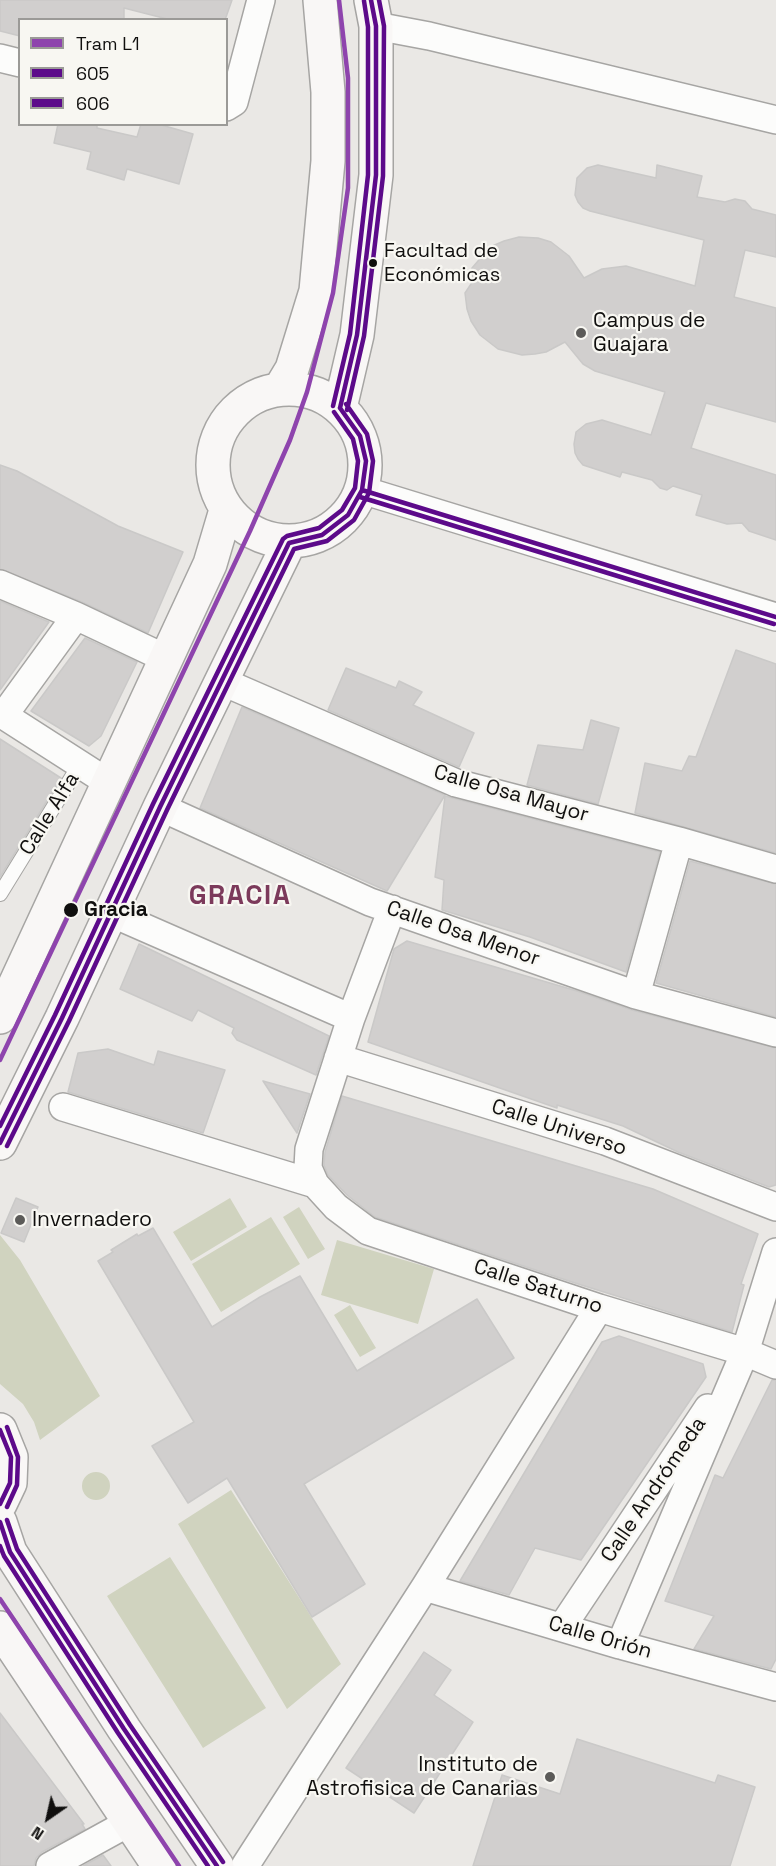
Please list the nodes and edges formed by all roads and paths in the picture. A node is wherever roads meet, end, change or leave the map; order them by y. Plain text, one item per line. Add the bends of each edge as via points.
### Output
1 (261, 0) edge
2 (320, 0) edge
3 (374, 13) edge
4 (0, 58) edge
5 (18, 62) edge
6 (230, 105) edge
7 (776, 120) edge
8 (280, 389) junction
9 (340, 408) junction
10 (362, 490) junction
11 (226, 510) junction
12 (289, 543) junction
13 (0, 584) edge
14 (76, 616) junction
15 (776, 617) edge
16 (167, 658) junction
17 (221, 681) junction
18 (2, 714) edge
19 (80, 764) junction
20 (109, 783) junction
21 (160, 807) junction
22 (679, 841) junction
23 (776, 869) edge
24 (0, 894) edge
25 (392, 909) junction
26 (111, 913) junction
27 (636, 995) junction
28 (0, 1017) edge
29 (351, 1018) junction
30 (776, 1033) edge
31 (338, 1058) junction
32 (63, 1107) dead end
33 (0, 1143) edge
34 (315, 1184) junction
35 (776, 1207) edge
36 (776, 1252) edge
37 (599, 1308) junction
38 (745, 1352) junction
39 (776, 1365) edge
40 (0, 1430) edge
41 (0, 1504) edge
42 (0, 1522) edge
43 (425, 1587) junction
44 (562, 1627) junction
45 (0, 1628) edge
46 (620, 1645) junction
47 (774, 1682) edge
48 (130, 1822) junction
49 (50, 1866) edge
50 (159, 1866) edge
51 (217, 1866) edge
52 (245, 1866) edge

1 - 6 street
2 - 8 street via 328,92 328,161 316,291 292,369
3 - 7 street via 429,36
3 - 9 street via 376,176 357,335
4 - 5 street
8 - 9 street via 326,398
8 - 11 street via 252,397 230,415 216,440 212,474
9 - 10 street via 360,436 366,461
10 - 12 street via 348,515 322,535
10 - 15 street
11 - 12 street via 250,531
11 - 16 street via 210,564
12 - 17 street
13 - 14 street
14 - 16 street
14 - 18 street
16 - 20 street
17 - 21 street
17 - 22 street, Calle Osa Mayor via 456,783
18 - 19 street
19 - 20 street
19 - 24 lane, Calle Alfa
20 - 28 street
21 - 25 street, Calle Osa Menor
21 - 26 street
22 - 23 street, Calle Osa Mayor
22 - 27 street
25 - 27 street, Calle Osa Menor
25 - 29 street
26 - 29 street
26 - 33 street
27 - 30 street, Calle Osa Menor
29 - 31 street
31 - 34 street via 309,1149 308,1168
31 - 35 street, Calle Universo via 605,1141
32 - 34 street
34 - 37 street, Calle Saturno via 336,1207 368,1231
36 - 38 street, Calle Andrómeda
37 - 38 street, Calle Saturno
37 - 43 street
38 - 39 street, Calle Saturno
38 - 44 street, Calle Andrómeda
38 - 46 street, Calle Andrómeda
40 - 41 street via 11,1457 10,1483
42 - 51 street via 10,1552
43 - 44 street, Calle Orión
43 - 52 street
44 - 46 street, Calle Orión
45 - 48 street
46 - 47 street, Calle Orión
48 - 49 street
48 - 50 street

